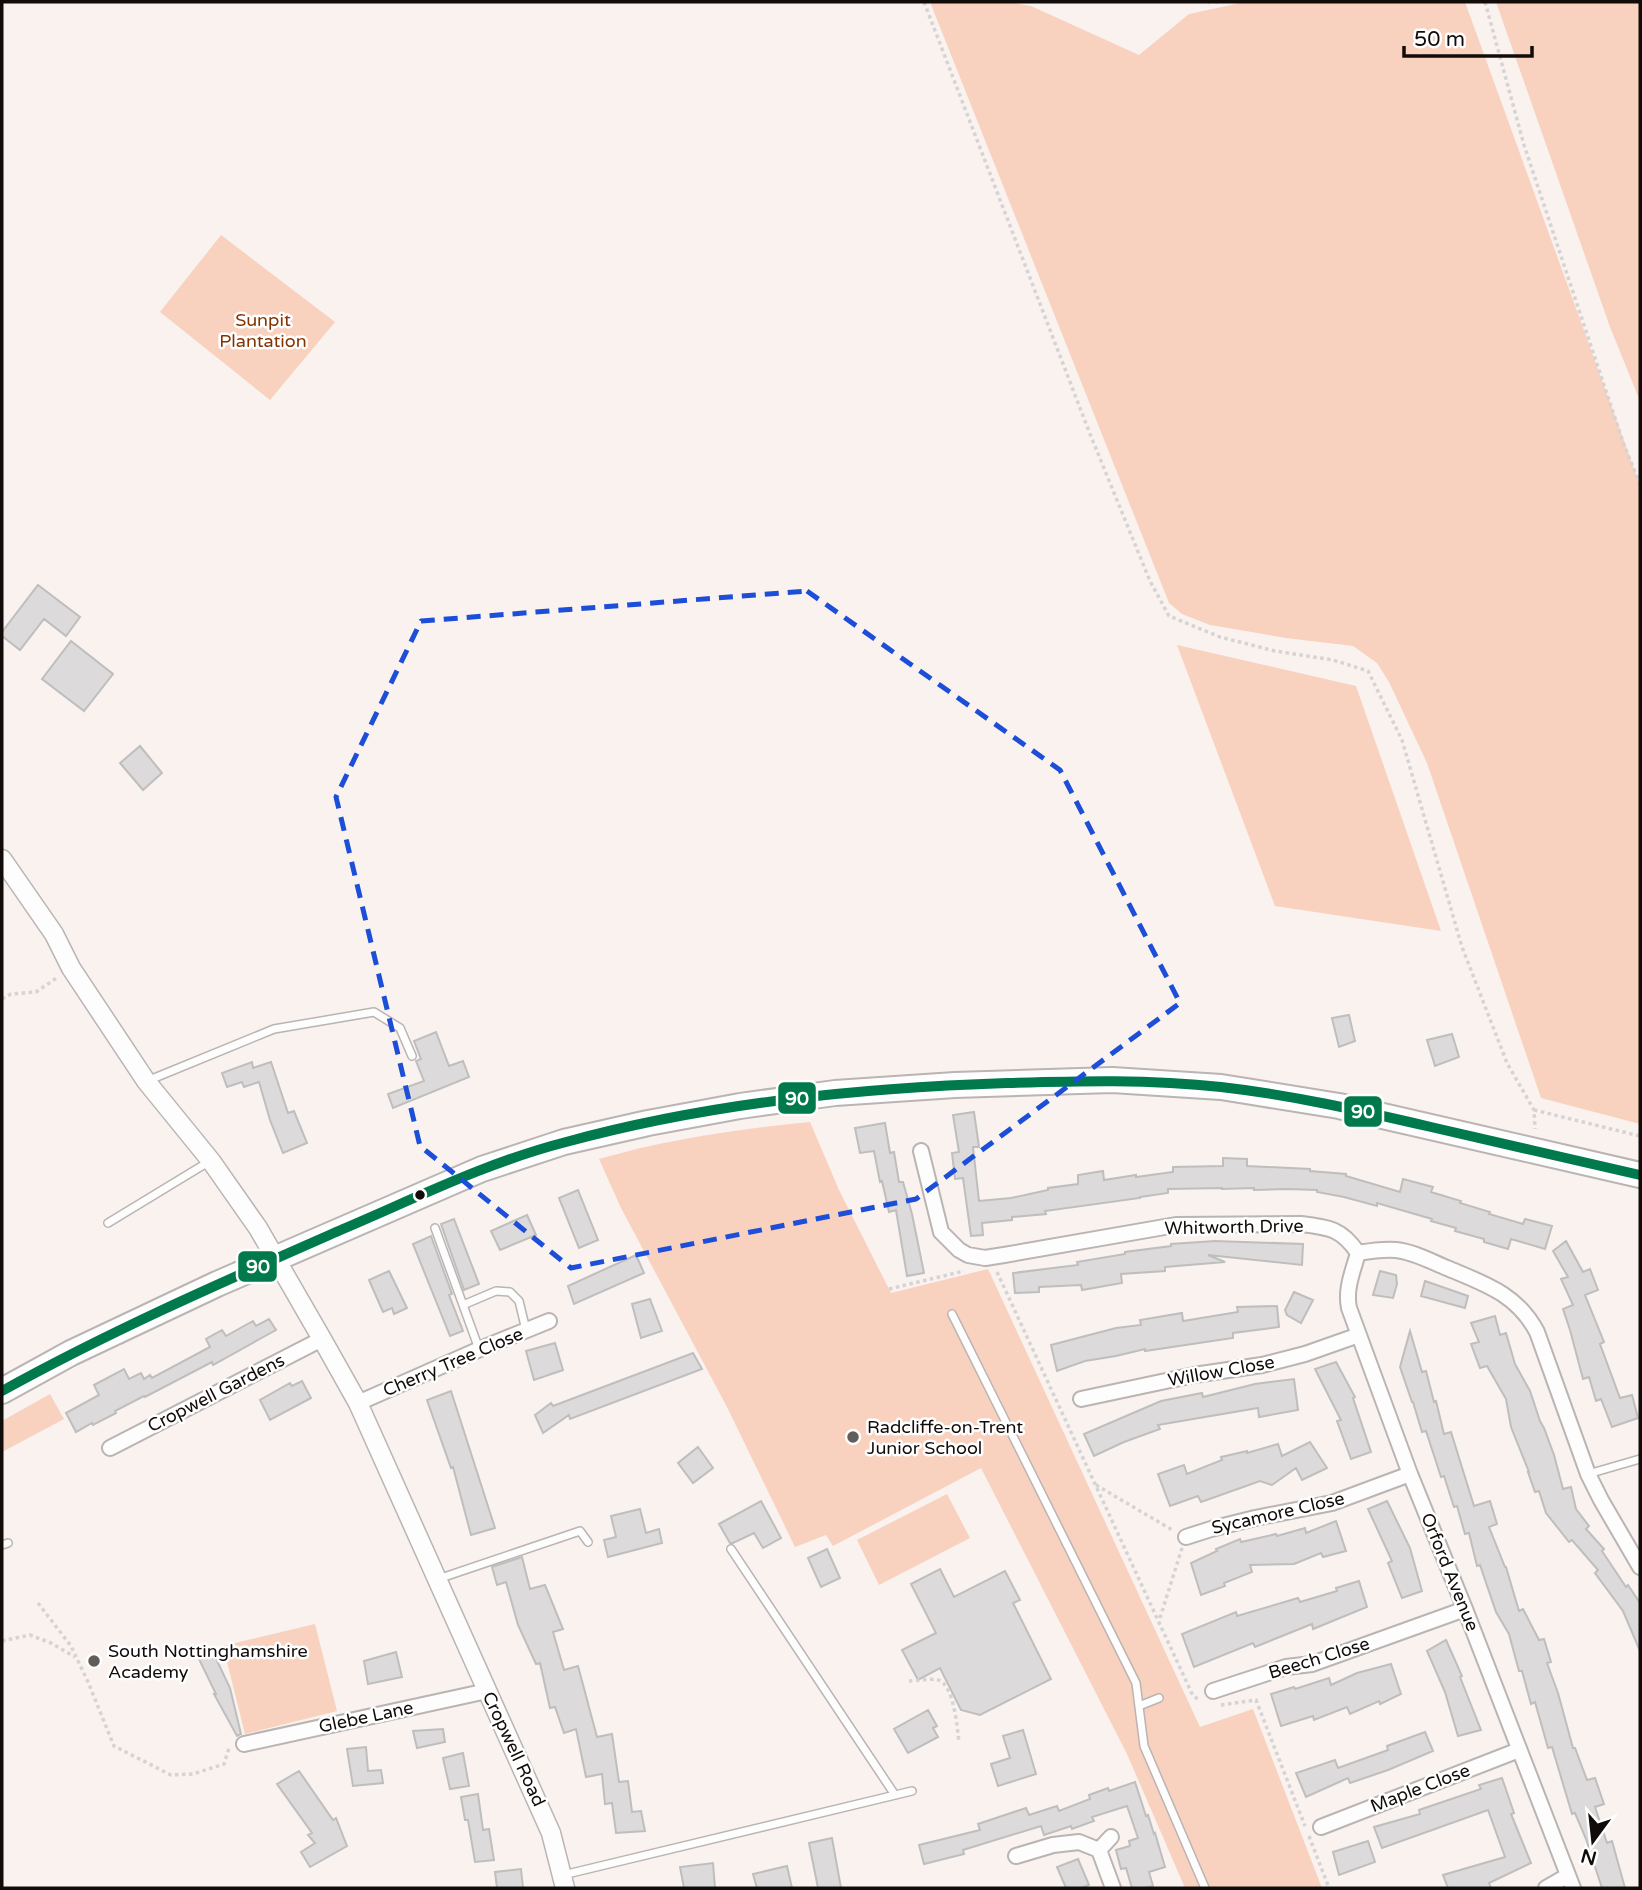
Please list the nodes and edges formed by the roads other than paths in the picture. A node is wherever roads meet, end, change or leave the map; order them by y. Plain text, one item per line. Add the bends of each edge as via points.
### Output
1 (2, 859) edge
2 (412, 1056) dead end
3 (146, 1081) junction
4 (921, 1151) dead end
5 (211, 1161) junction
6 (1640, 1175) edge
7 (108, 1223) dead end
8 (435, 1228) dead end
9 (1358, 1253) junction
10 (276, 1258) junction
11 (463, 1305) junction
12 (952, 1314) dead end
13 (549, 1321) dead end
14 (526, 1331) junction
15 (1359, 1335) junction
16 (322, 1339) junction
17 (480, 1349) junction
18 (2, 1391) edge
19 (1081, 1399) dead end
20 (358, 1403) junction
21 (110, 1448) dead end
22 (1640, 1460) edge
23 (1410, 1474) junction
24 (1588, 1474) junction
25 (1185, 1537) road end
26 (588, 1542) dead end
27 (731, 1549) dead end
28 (1640, 1567) edge
29 (437, 1579) junction
30 (1465, 1609) junction
31 (487, 1691) junction
32 (1159, 1698) dead end
33 (1210, 1699) road end
34 (1139, 1706) junction
35 (244, 1744) dead end
36 (1519, 1750) junction
37 (912, 1791) dead end
38 (895, 1795) junction
39 (1321, 1826) dead end
40 (1111, 1837) dead end
41 (1099, 1850) junction
42 (1016, 1856) dead end
43 (564, 1881) edge
44 (1570, 1882) edge
45 (1113, 1888) edge
46 (1205, 1888) edge
47 (1546, 1888) edge

1 - 3 street, Cropwell Road
2 - 3 lane via 400,1028 374,1012 274,1029
3 - 5 street, Cropwell Road
4 - 9 street, Whitworth Drive via 941,1232 958,1250 976,1257 1176,1225 1208,1224 1320,1226 1341,1233
5 - 7 lane
5 - 10 street, Cropwell Road
6 - 10 highway via 1339,1106 1221,1087 1112,1080 955,1085 835,1093 740,1106 564,1142 482,1169
8 - 11 lane
9 - 15 street, Orford Avenue via 1347,1299
9 - 24 street via 1413,1254 1490,1286 1520,1307 1538,1332
10 - 16 street, Cropwell Road
10 - 18 highway via 71,1353
11 - 14 lane via 496,1292 510,1292 519,1301
11 - 17 lane
12 - 34 lane via 1136,1683
13 - 14 street, Cherry Tree Close
14 - 17 street, Cherry Tree Close
15 - 19 street, Willow Close via 1262,1365
15 - 23 street, Orford Avenue
16 - 20 street, Cropwell Road
16 - 21 street, Cropwell Gardens
17 - 20 street, Cherry Tree Close
20 - 29 street, Cropwell Road
22 - 24 lane
23 - 25 street, Sycamore Close via 1332,1503
23 - 30 street, Orford Avenue
24 - 28 street
26 - 29 lane via 580,1531
27 - 38 lane
29 - 31 street, Cropwell Road
30 - 33 street, Beech Close via 1312,1664 1286,1667
30 - 36 street, Orford Avenue
31 - 35 street, Glebe Lane
31 - 43 street, Cropwell Road via 551,1833
32 - 34 lane
34 - 46 lane via 1144,1746
36 - 39 street, Maple Close
36 - 44 street, Orford Avenue
37 - 38 lane
38 - 43 lane
40 - 41 street
41 - 42 street via 1079,1842
41 - 45 street
44 - 47 street

